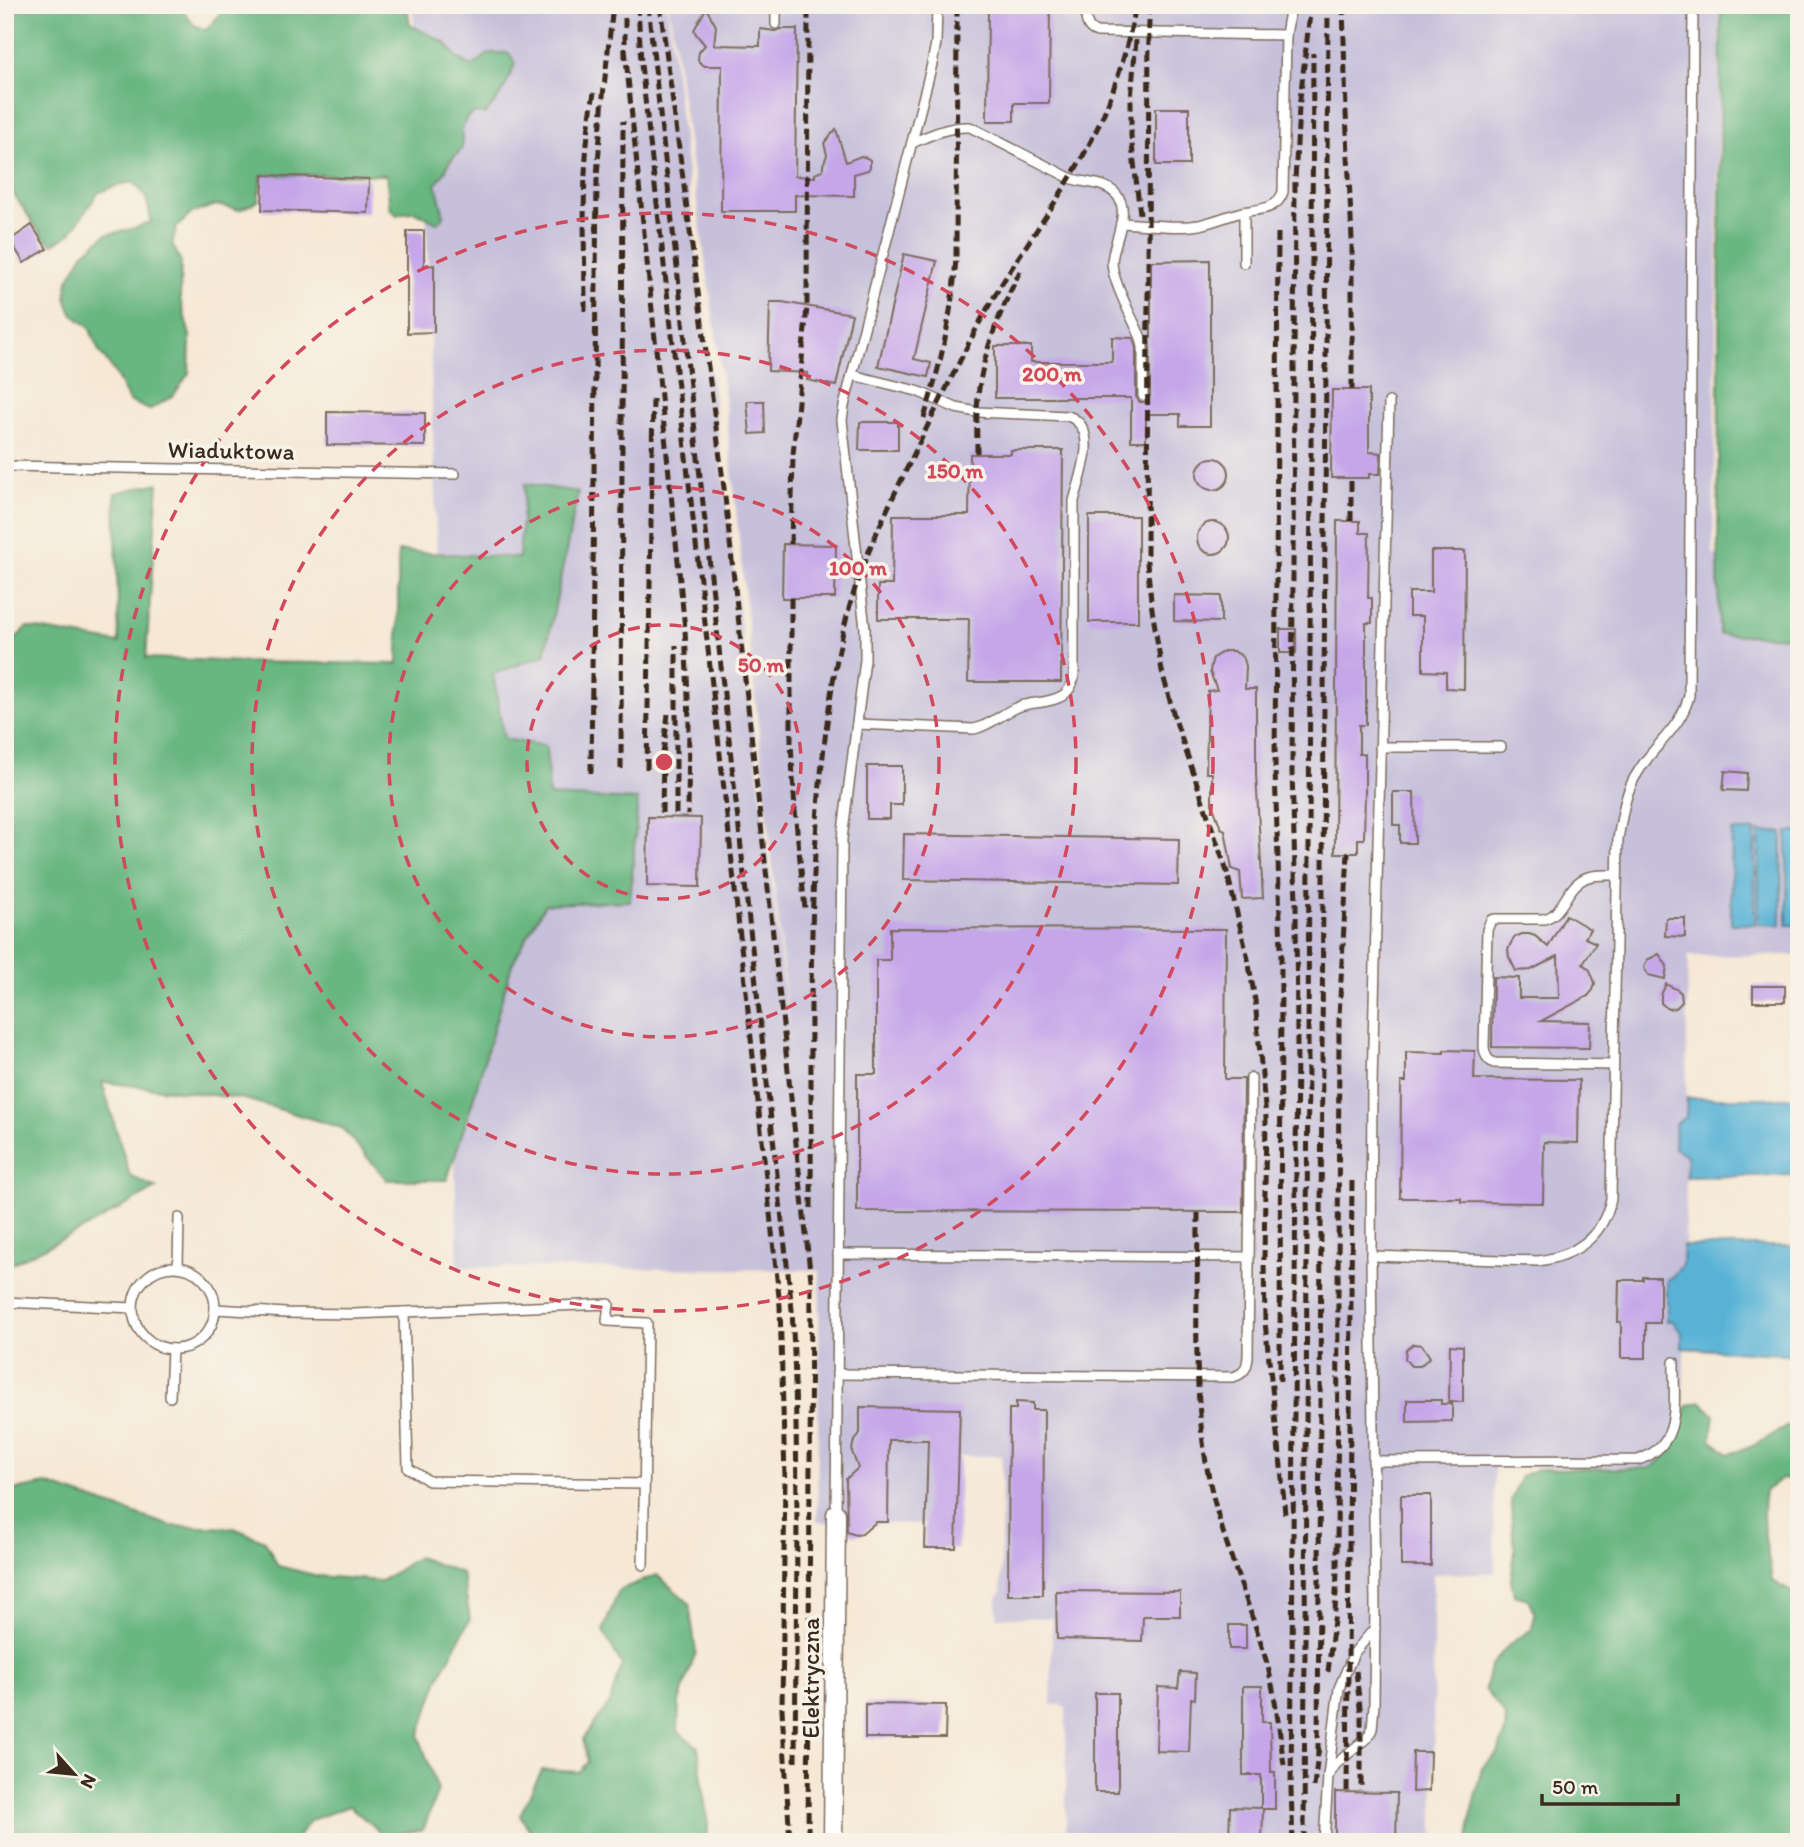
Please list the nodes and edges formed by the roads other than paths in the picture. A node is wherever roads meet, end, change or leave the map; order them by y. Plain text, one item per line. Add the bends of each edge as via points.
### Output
1 (776, 5) edge
2 (937, 5) edge
3 (1086, 5) edge
4 (1290, 5) edge
5 (1693, 5) edge
6 (776, 24) dead end
7 (1286, 35) junction
8 (912, 143) junction
9 (1244, 212) junction
10 (1121, 223) junction
11 (1244, 263) dead end
12 (852, 376) junction
13 (1143, 396) dead end
14 (1389, 402) dead end
15 (5, 466) edge
16 (455, 474) dead end
17 (857, 724) junction
18 (1380, 747) junction
19 (1501, 747) dead end
20 (1617, 875) junction
21 (1613, 1065) junction
22 (1251, 1078) dead end
23 (178, 1218) dead end
24 (838, 1254) junction
25 (1371, 1256) junction
26 (1249, 1257) junction
27 (178, 1268) junction
28 (5, 1302) edge
29 (133, 1308) junction
30 (215, 1309) junction
31 (404, 1312) junction
32 (172, 1349) junction
33 (1674, 1362) dead end
34 (837, 1374) junction
35 (170, 1396) dead end
36 (1373, 1461) junction
37 (644, 1484) junction
38 (836, 1514) joint
39 (643, 1565) dead end
40 (1375, 1628) junction
41 (1328, 1776) junction
42 (834, 1842) edge
43 (1324, 1842) edge

1 - 6 lane
2 - 8 lane via 936,43
3 - 7 lane via 1087,25 1097,32
4 - 7 lane
5 - 20 lane via 1689,696 1678,723 1636,774 1618,839
7 - 9 lane via 1283,192 1273,206
8 - 10 lane via 956,128 976,129 1070,178 1107,187 1121,202
8 - 12 lane
9 - 10 lane via 1198,225
9 - 11 lane
10 - 13 lane via 1113,273 1143,346
12 - 17 lane via 842,420 865,629
12 - 17 lane via 917,391 977,412 1068,416 1082,426 1086,452 1074,501 1074,678 1069,691 1052,700 1023,705 974,729
14 - 18 lane
15 - 16 lane, Wiaduktowa
17 - 24 lane via 842,839
18 - 19 lane
18 - 25 lane
20 - 21 lane
20 - 21 lane via 1589,877 1577,883 1551,917 1491,920 1487,930 1485,1055 1489,1061
21 - 25 lane via 1611,1199 1600,1229 1585,1242 1563,1256 1538,1261
22 - 26 lane
23 - 27 lane
24 - 26 lane
24 - 34 lane
25 - 36 lane
26 - 34 lane via 1248,1357 1239,1376
27 - 29 lane via 147,1278
27 - 30 lane via 200,1276 214,1296
28 - 29 lane
29 - 32 lane via 140,1331 160,1347
30 - 31 lane
30 - 32 lane via 203,1338 183,1349
31 - 37 lane via 408,1468 429,1481
31 - 37 lane via 609,1304 607,1321 647,1324
32 - 35 lane
33 - 36 lane via 1673,1427 1661,1448 1638,1460
34 - 38 lane
36 - 40 lane
37 - 39 lane
38 - 42 street, Elektryczna
40 - 41 lane via 1354,1653 1339,1688
40 - 41 lane via 1373,1729
41 - 43 lane

